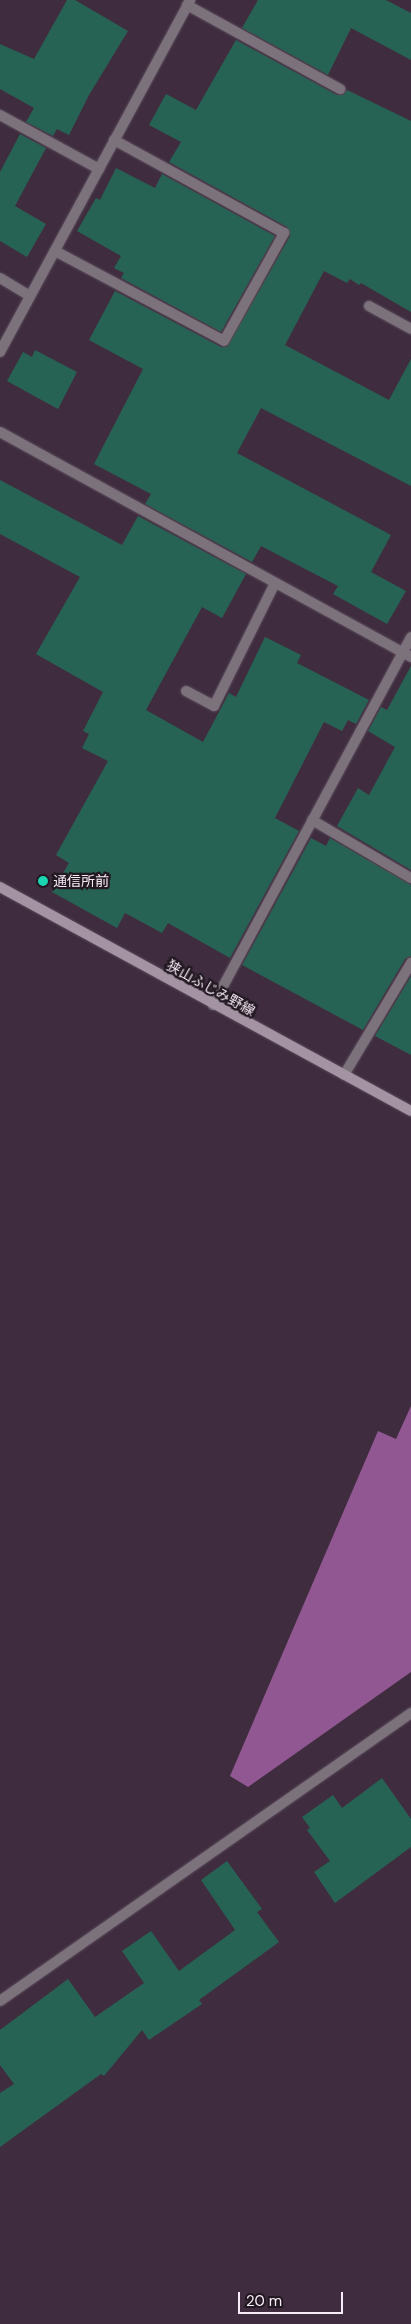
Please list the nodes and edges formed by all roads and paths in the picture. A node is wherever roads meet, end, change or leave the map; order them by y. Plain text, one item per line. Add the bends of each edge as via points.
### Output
1 (189, 2) edge
2 (340, 89) dead end
3 (0, 115) edge
4 (114, 140) junction
5 (99, 169) junction
6 (55, 251) junction
7 (0, 278) edge
8 (30, 296) junction
9 (369, 306) dead end
10 (411, 329) edge
11 (0, 352) edge
12 (0, 432) edge
13 (275, 583) junction
14 (411, 637) edge
15 (407, 654) edge
16 (186, 691) dead end
17 (312, 820) junction
18 (411, 878) edge
19 (0, 887) edge
20 (411, 962) edge
21 (213, 1005) junction
22 (344, 1075) junction
23 (411, 1111) edge
24 (411, 1713) edge
25 (0, 2001) edge

1 - 2 street
1 - 4 street
3 - 5 street
4 - 5 street
4 - 6 street via 284,233 224,341
5 - 6 street
6 - 8 street
7 - 8 street
8 - 11 street
9 - 10 street
12 - 13 street
13 - 15 street
13 - 16 street via 214,706
14 - 15 street
15 - 17 street
17 - 18 street
17 - 21 street
19 - 21 main road, 狭山ふじみ野線
20 - 22 street
21 - 22 main road, 狭山ふじみ野線
22 - 23 main road, 狭山ふじみ野線
24 - 25 street

